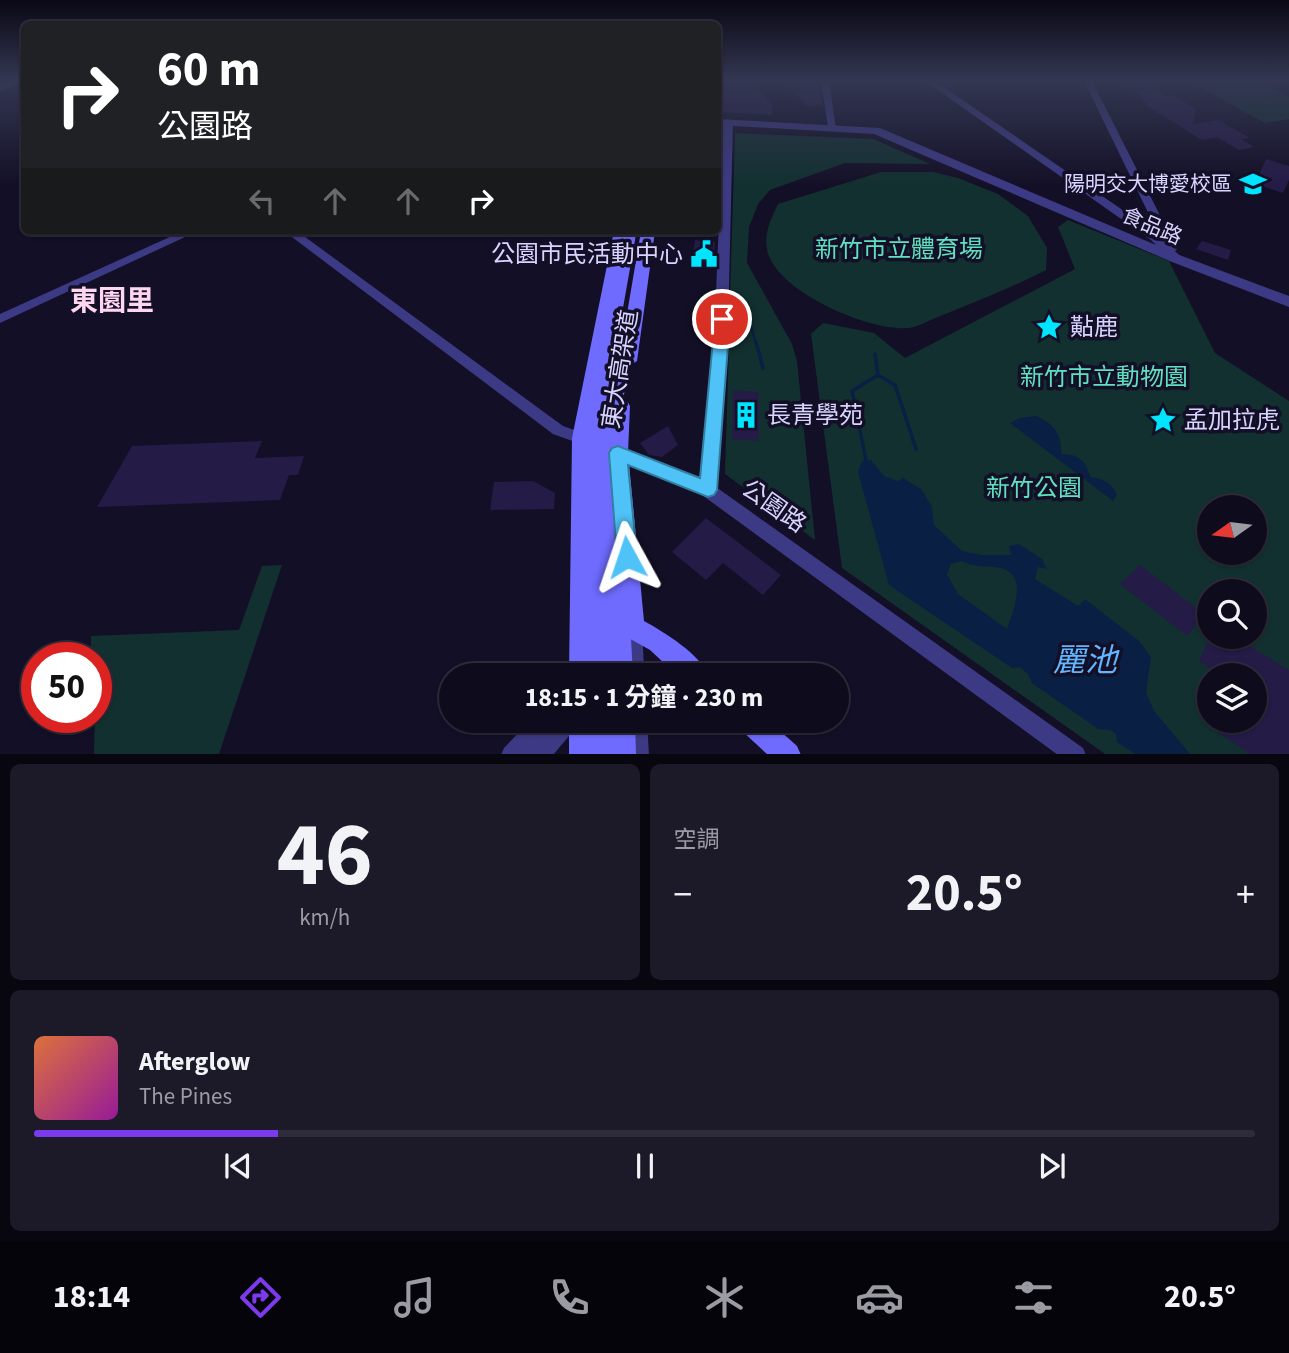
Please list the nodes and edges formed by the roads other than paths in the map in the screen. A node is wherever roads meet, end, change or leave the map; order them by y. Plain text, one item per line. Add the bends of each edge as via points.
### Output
1 (831, 116) edge
2 (978, 116) edge
3 (1105, 116) edge
4 (723, 122) edge
5 (833, 127) junction
6 (183, 235) edge
7 (295, 235) edge
8 (620, 235) edge
9 (628, 235) edge
10 (634, 235) edge
11 (641, 235) edge
12 (647, 235) edge
13 (1177, 259) junction
14 (1289, 302) edge
15 (0, 319) edge
16 (624, 341) junction
17 (580, 438) junction
18 (618, 453) junction
19 (708, 490) junction
20 (581, 593) junction
21 (633, 629) junction
22 (581, 663) edge
23 (600, 663) edge
24 (609, 663) edge
25 (620, 663) edge
26 (634, 663) edge
27 (682, 663) edge
28 (532, 733) edge
29 (554, 733) edge
30 (583, 733) edge
31 (597, 733) edge
32 (627, 733) edge
33 (636, 733) edge
34 (764, 733) edge
35 (634, 752) edge
36 (585, 753) edge
37 (512, 754) edge
38 (535, 754) edge
39 (788, 754) edge
40 (1076, 754) edge

1 - 5 street
2 - 13 street via 1155,238
3 - 13 street
4 - 5 street, 食品路
4 - 19 street via 720,367
5 - 13 street, 食品路 via 876,131
6 - 15 street
7 - 17 street, 公園路 via 558,430
8 - 17 main road
9 - 23 main road, 東大高架道, bridge via 594,429
10 - 16 main road via 618,326
11 - 16 main road, 東大高架道
12 - 18 main road via 618,425
13 - 14 street, 食品路
16 - 25 main road, 東大高架道, bridge via 608,435
17 - 18 street, 公園路
17 - 20 main road
18 - 19 street, 公園路
18 - 21 main road
19 - 40 street, 公園路
20 - 21 main road
20 - 22 main road
21 - 24 street
21 - 26 street
21 - 27 main road
28 - 37 street
29 - 38 street
30 - 36 main road
31 - 36 main road, bridge
32 - 35 main road, bridge
33 - 35 street
34 - 39 main road
35 - 36 street via 620,729 602,730

